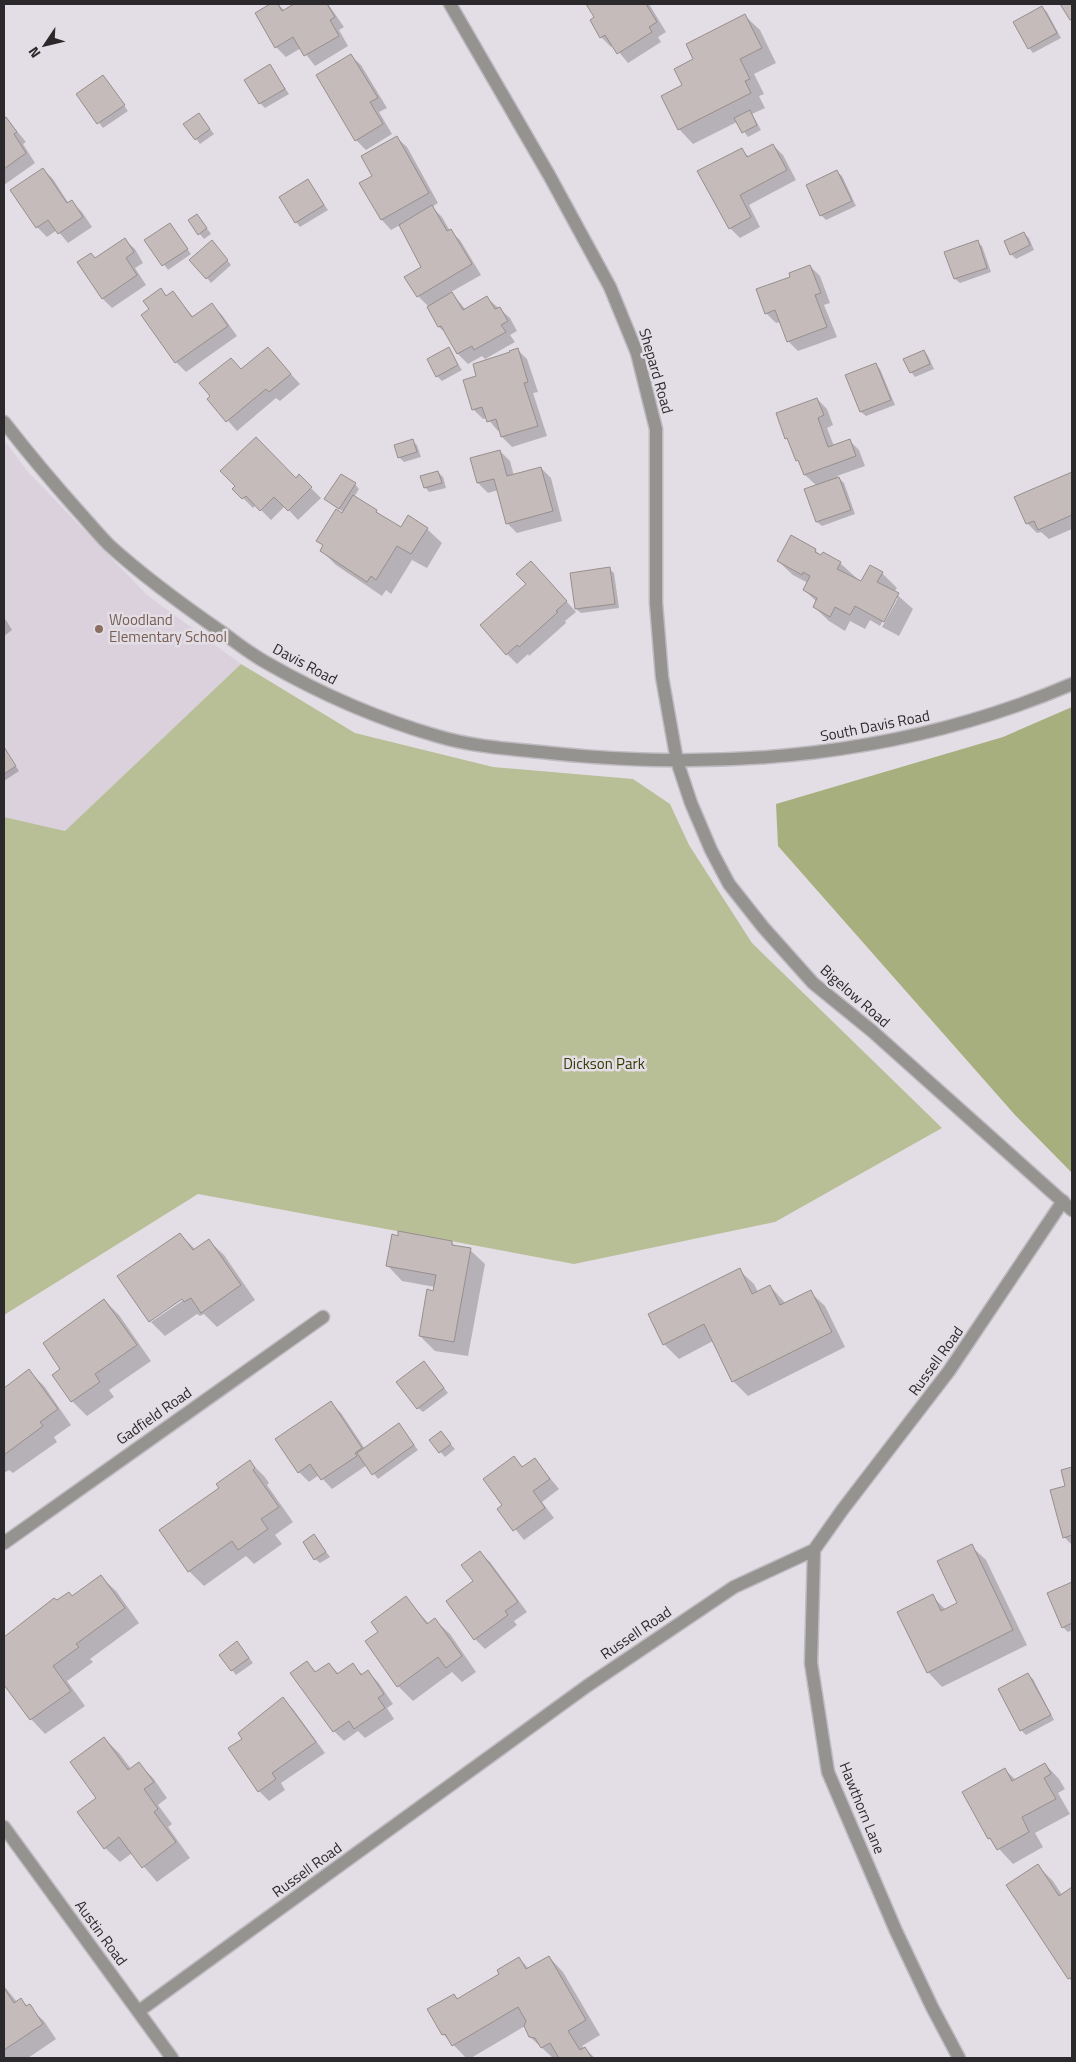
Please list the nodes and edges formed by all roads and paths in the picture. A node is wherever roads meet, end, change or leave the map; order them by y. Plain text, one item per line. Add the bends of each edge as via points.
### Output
1 (450, 4) edge
2 (4, 422) edge
3 (1072, 684) edge
4 (677, 761) junction
5 (1063, 1201) junction
6 (1072, 1210) edge
7 (323, 1317) dead end
8 (4, 1543) edge
9 (814, 1550) junction
10 (4, 1827) edge
11 (139, 2012) junction
12 (172, 2058) edge
13 (959, 2058) edge

1 - 4 street, Shepard Road via 610,287 637,352 656,428 656,602 662,677
2 - 4 street, Davis Road via 108,544 204,620 265,662 316,689 369,713 440,737 594,758
3 - 4 street, South Davis Road via 975,721 908,737 823,753
4 - 5 street, Bigelow Road via 711,850 729,884 763,928 812,983 872,1031
5 - 6 street, Bigelow Road
5 - 9 street, Russell Road via 949,1371
7 - 8 street, Gadfield Road
9 - 11 street, Russell Road via 734,1587 587,1686
9 - 13 street, Hawthorn Lane via 811,1663 828,1772 896,1931
10 - 11 street, Austin Road
11 - 12 street, Austin Road

